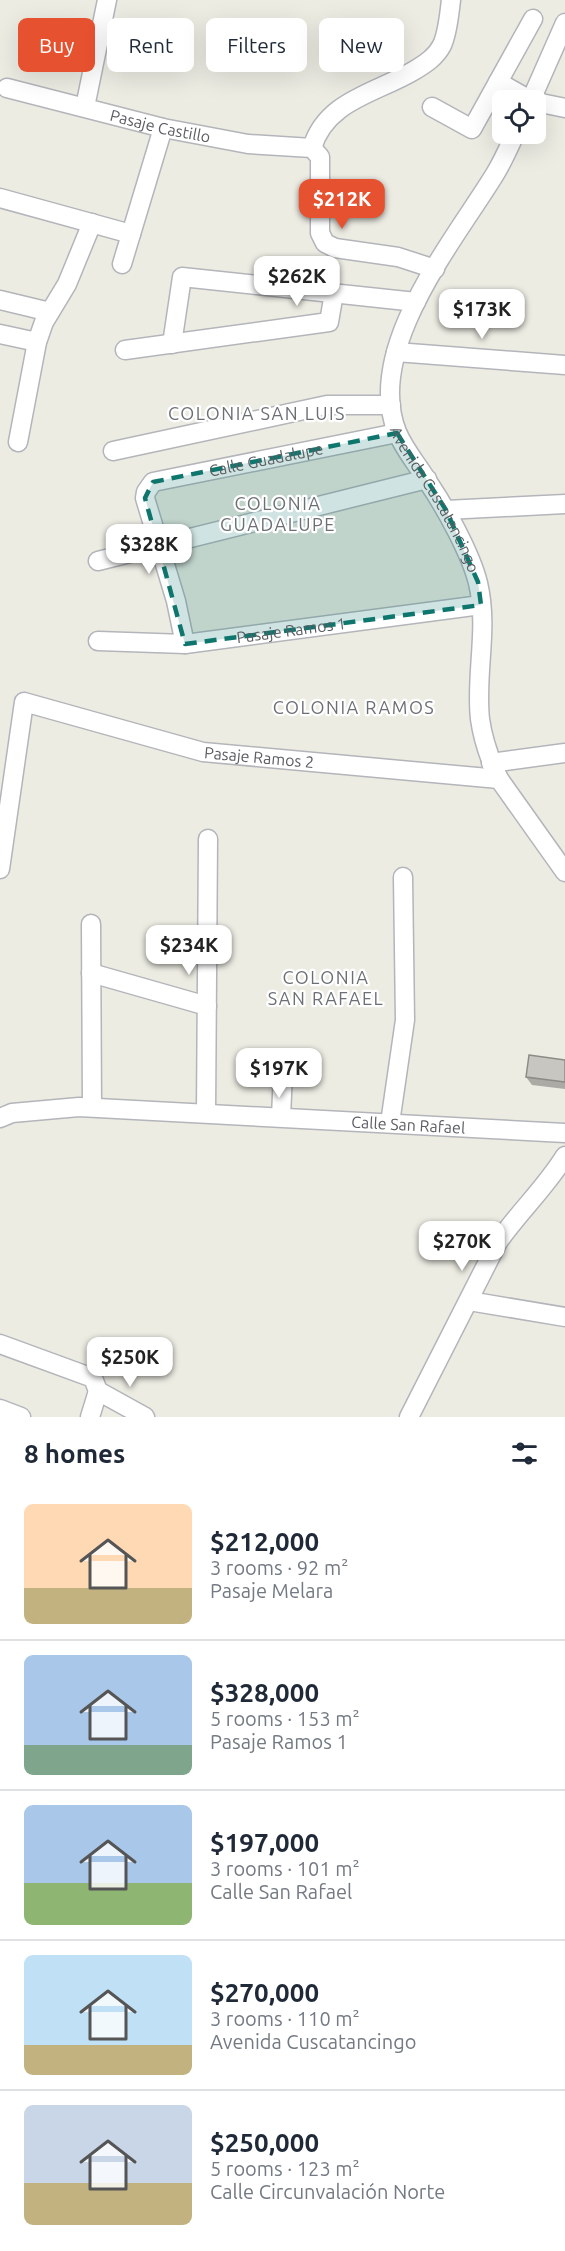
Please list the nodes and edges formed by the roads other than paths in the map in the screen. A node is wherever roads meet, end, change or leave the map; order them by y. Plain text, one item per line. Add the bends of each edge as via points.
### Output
1 (107, 0) edge
2 (451, 0) edge
3 (533, 19) dead end
4 (565, 23) edge
5 (498, 82) junction
6 (7, 88) dead end
7 (513, 90) edge
8 (535, 90) edge
9 (546, 104) edge
10 (85, 107) junction
11 (432, 107) dead end
12 (565, 108) edge
13 (163, 128) junction
14 (510, 144) edge
15 (313, 149) junction
16 (0, 198) edge
17 (92, 223) junction
18 (131, 234) junction
19 (123, 264) dead end
20 (435, 269) junction
21 (334, 293) junction
22 (0, 300) edge
23 (416, 302) junction
24 (50, 312) junction
25 (0, 334) edge
26 (37, 342) junction
27 (172, 344) junction
28 (125, 350) dead end
29 (396, 352) junction
30 (565, 365) edge
31 (391, 405) junction
32 (398, 434) junction
33 (18, 442) dead end
34 (113, 451) dead end
35 (427, 479) junction
36 (565, 504) edge
37 (446, 510) junction
38 (159, 546) junction
39 (98, 561) dead end
40 (482, 605) junction
41 (98, 641) dead end
42 (185, 644) junction
43 (565, 753) edge
44 (491, 763) junction
45 (500, 779) junction
46 (208, 839) dead end
47 (0, 869) edge
48 (565, 872) edge
49 (403, 877) dead end
50 (91, 924) dead end
51 (91, 973) junction
52 (207, 1006) junction
53 (283, 1072) dead end
54 (92, 1107) junction
55 (206, 1113) junction
56 (281, 1117) junction
57 (0, 1118) edge
58 (390, 1123) junction
59 (565, 1133) edge
60 (565, 1156) edge
61 (469, 1301) junction
62 (565, 1317) edge
63 (0, 1344) edge
64 (98, 1391) junction
65 (0, 1409) edge
66 (21, 1417) edge
67 (90, 1417) edge
68 (145, 1417) edge
69 (409, 1417) edge

1 - 10 street
2 - 15 street via 441,46 429,61 342,105 320,129
3 - 5 street
4 - 8 street
5 - 7 street
5 - 11 street via 472,129
6 - 10 street, Pasaje Castillo
9 - 12 street
10 - 13 street, Pasaje Castillo
13 - 15 street, Pasaje Castillo via 248,144
13 - 18 street
14 - 20 street, Avenida Cuscatancingo via 497,172
15 - 20 street via 320,157 320,232 325,243 335,248 398,257
16 - 17 street
17 - 18 street
17 - 24 street via 68,284
18 - 19 street
20 - 23 street, Avenida Cuscatancingo
21 - 23 street
21 - 27 street via 329,322
21 - 27 street via 182,277
22 - 24 street
23 - 29 street, Avenida Cuscatancingo
24 - 26 street
25 - 26 street
26 - 33 street
27 - 28 street
29 - 30 street
29 - 31 street, Avenida Cuscatancingo
31 - 32 street, Avenida Cuscatancingo
31 - 34 street via 327,405
32 - 35 street, Avenida Cuscatancingo
32 - 38 street, Calle Guadalupe via 153,483 146,498
35 - 37 street, Avenida Cuscatancingo
35 - 38 street
36 - 37 street
37 - 40 street, Avenida Cuscatancingo via 478,582
38 - 39 street
38 - 42 street
40 - 42 street, Pasaje Ramos 1
40 - 44 street, Avenida Cuscatancingo via 480,717
41 - 42 street, Pasaje Ramos 1
43 - 44 street
44 - 45 street, Avenida Cuscatancingo
45 - 47 street, Pasaje Ramos 2 via 203,752 24,702
45 - 48 street, Avenida Cuscatancingo
46 - 52 street
49 - 58 street via 405,1020
50 - 51 street
51 - 52 street
51 - 54 street
52 - 55 street
53 - 56 street
54 - 55 street, Calle San Rafael
54 - 57 street, Calle San Rafael via 12,1113
55 - 56 street, Calle San Rafael
56 - 58 street, Calle San Rafael
58 - 59 street, Calle San Rafael
60 - 61 street via 498,1242
61 - 62 street
61 - 69 street
63 - 64 street via 93,1378
64 - 67 street
64 - 68 street
65 - 66 street

